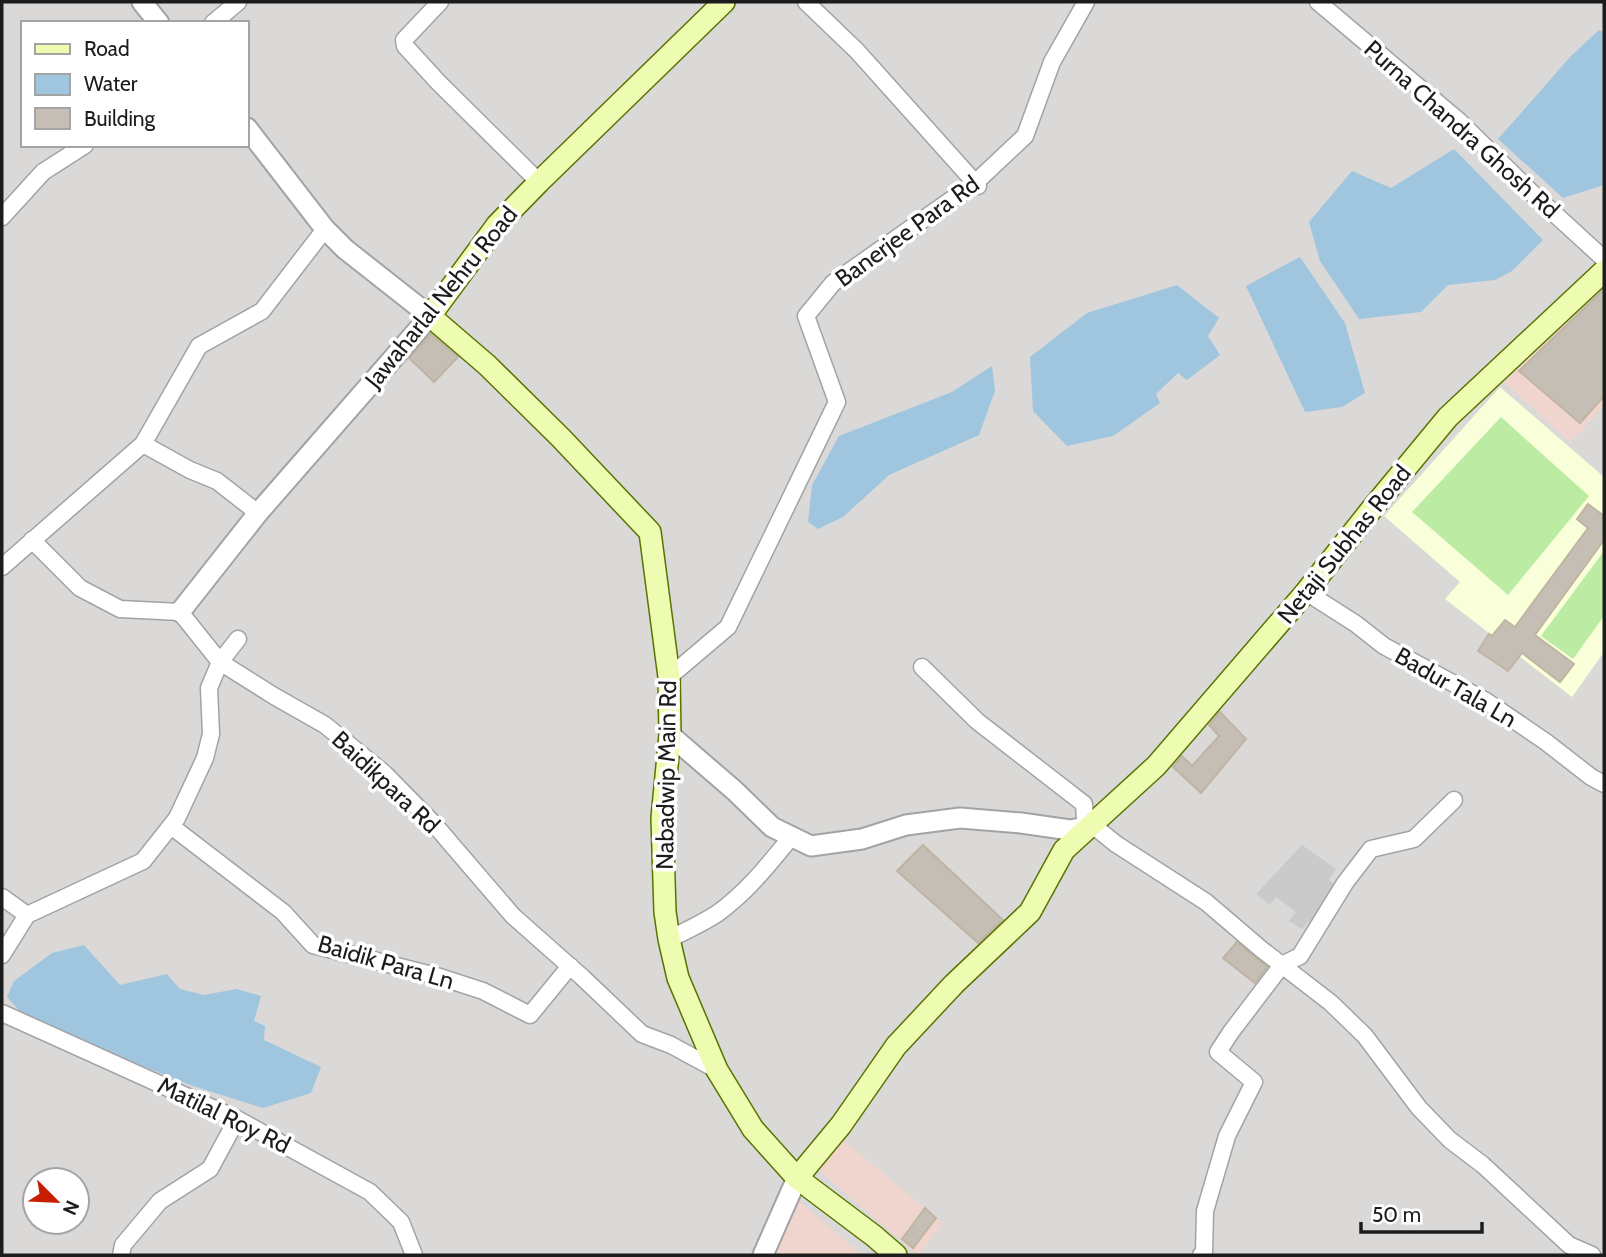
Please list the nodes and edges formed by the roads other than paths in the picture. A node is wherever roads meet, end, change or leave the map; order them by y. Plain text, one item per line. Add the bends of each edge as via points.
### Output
1 (142, 2) edge
2 (238, 2) edge
3 (440, 2) edge
4 (724, 2) edge
5 (806, 2) edge
6 (1086, 2) edge
7 (1318, 2) edge
8 (157, 21) edge
9 (215, 21) edge
10 (248, 129) edge
11 (82, 147) edge
12 (539, 182) junction
13 (977, 184) junction
14 (2, 217) edge
15 (325, 229) junction
16 (1604, 259) edge
17 (1604, 271) edge
18 (430, 316) junction
19 (143, 444) junction
20 (258, 513) junction
21 (32, 540) junction
22 (2, 567) edge
23 (1306, 592) junction
24 (180, 612) junction
25 (238, 639) dead end
26 (220, 662) junction
27 (922, 667) dead end
28 (670, 677) junction
29 (670, 735) junction
30 (1604, 784) edge
31 (1454, 800) dead end
32 (1088, 823) junction
33 (171, 826) junction
34 (792, 836) junction
35 (2, 897) edge
36 (27, 915) junction
37 (669, 939) junction
38 (2, 955) edge
39 (1287, 963) junction
40 (570, 966) junction
41 (2, 1013) edge
42 (717, 1070) junction
43 (237, 1119) junction
44 (797, 1178) junction
45 (1563, 1250) edge
46 (121, 1255) edge
47 (414, 1255) edge
48 (763, 1255) edge
49 (896, 1255) edge
50 (1201, 1255) edge
51 (1592, 1255) edge

1 - 8 street
2 - 9 street
3 - 12 street via 404,40 405,46
4 - 12 main road, Jawaharlal Nehru Road
5 - 13 street via 858,51
6 - 13 street, Banerjee Para Rd via 1052,62 1024,136
7 - 16 street, Purna Chandra Ghosh Rd via 1459,121
10 - 15 street, Nabadwip Main Rd
11 - 14 street via 43,172
12 - 18 main road, Jawaharlal Nehru Road via 497,225
13 - 28 street, Banerjee Para Rd via 833,283 806,316 837,402 729,627
15 - 18 street, Nabadwip Main Rd
15 - 19 street via 262,311 199,346
17 - 23 main road, Netaji Subhas Road via 1448,417
18 - 20 street, Jawaharlal Nehru Road
18 - 28 main road, Nabadwip Main Rd via 562,438 650,533
19 - 20 street via 218,481
19 - 21 street
20 - 24 street, Jawaharlal Nehru Road
21 - 22 street
21 - 24 street via 80,588 120,609
23 - 30 street, Badur Tala Ln via 1384,646 1486,701
23 - 32 main road, Netaji Subhas Road via 1156,766
24 - 26 street, Baidikpara Rd
25 - 26 street
26 - 33 street via 209,688 211,734 205,758
26 - 40 street, Baidikpara Rd via 325,725 385,774 513,916
27 - 32 street via 977,721 1084,804
28 - 29 main road, Nabadwip Main Rd
29 - 34 street via 772,827
29 - 37 main road, Nabadwip Main Rd via 662,818
31 - 39 street via 1414,839 1371,849 1300,956
32 - 34 street via 1070,830 960,818 811,846
32 - 39 street via 1206,902 1261,949
32 - 44 main road, Netaji Subhas Road via 1064,850 1030,912 895,1046 841,1125
33 - 36 street via 143,861
33 - 40 street, Baidik Para Ln via 283,912 313,945 440,977 483,991 530,1015
34 - 37 street via 736,899
35 - 36 street
36 - 38 street
37 - 42 main road, Nabadwip Main Rd via 678,978
39 - 45 street via 1365,1036 1419,1108 1483,1166
39 - 50 street via 1218,1052 1254,1082 1227,1136 1205,1211
40 - 42 street, Baidikpara Rd via 642,1034
41 - 43 street, Matilal Roy Rd
42 - 44 main road, Nabadwip Main Rd via 753,1129
43 - 46 street via 211,1169 160,1201 123,1245
43 - 47 street, Matilal Roy Rd via 370,1192 401,1222
44 - 48 street
44 - 49 main road, Nabadwip Main Rd
45 - 51 street

